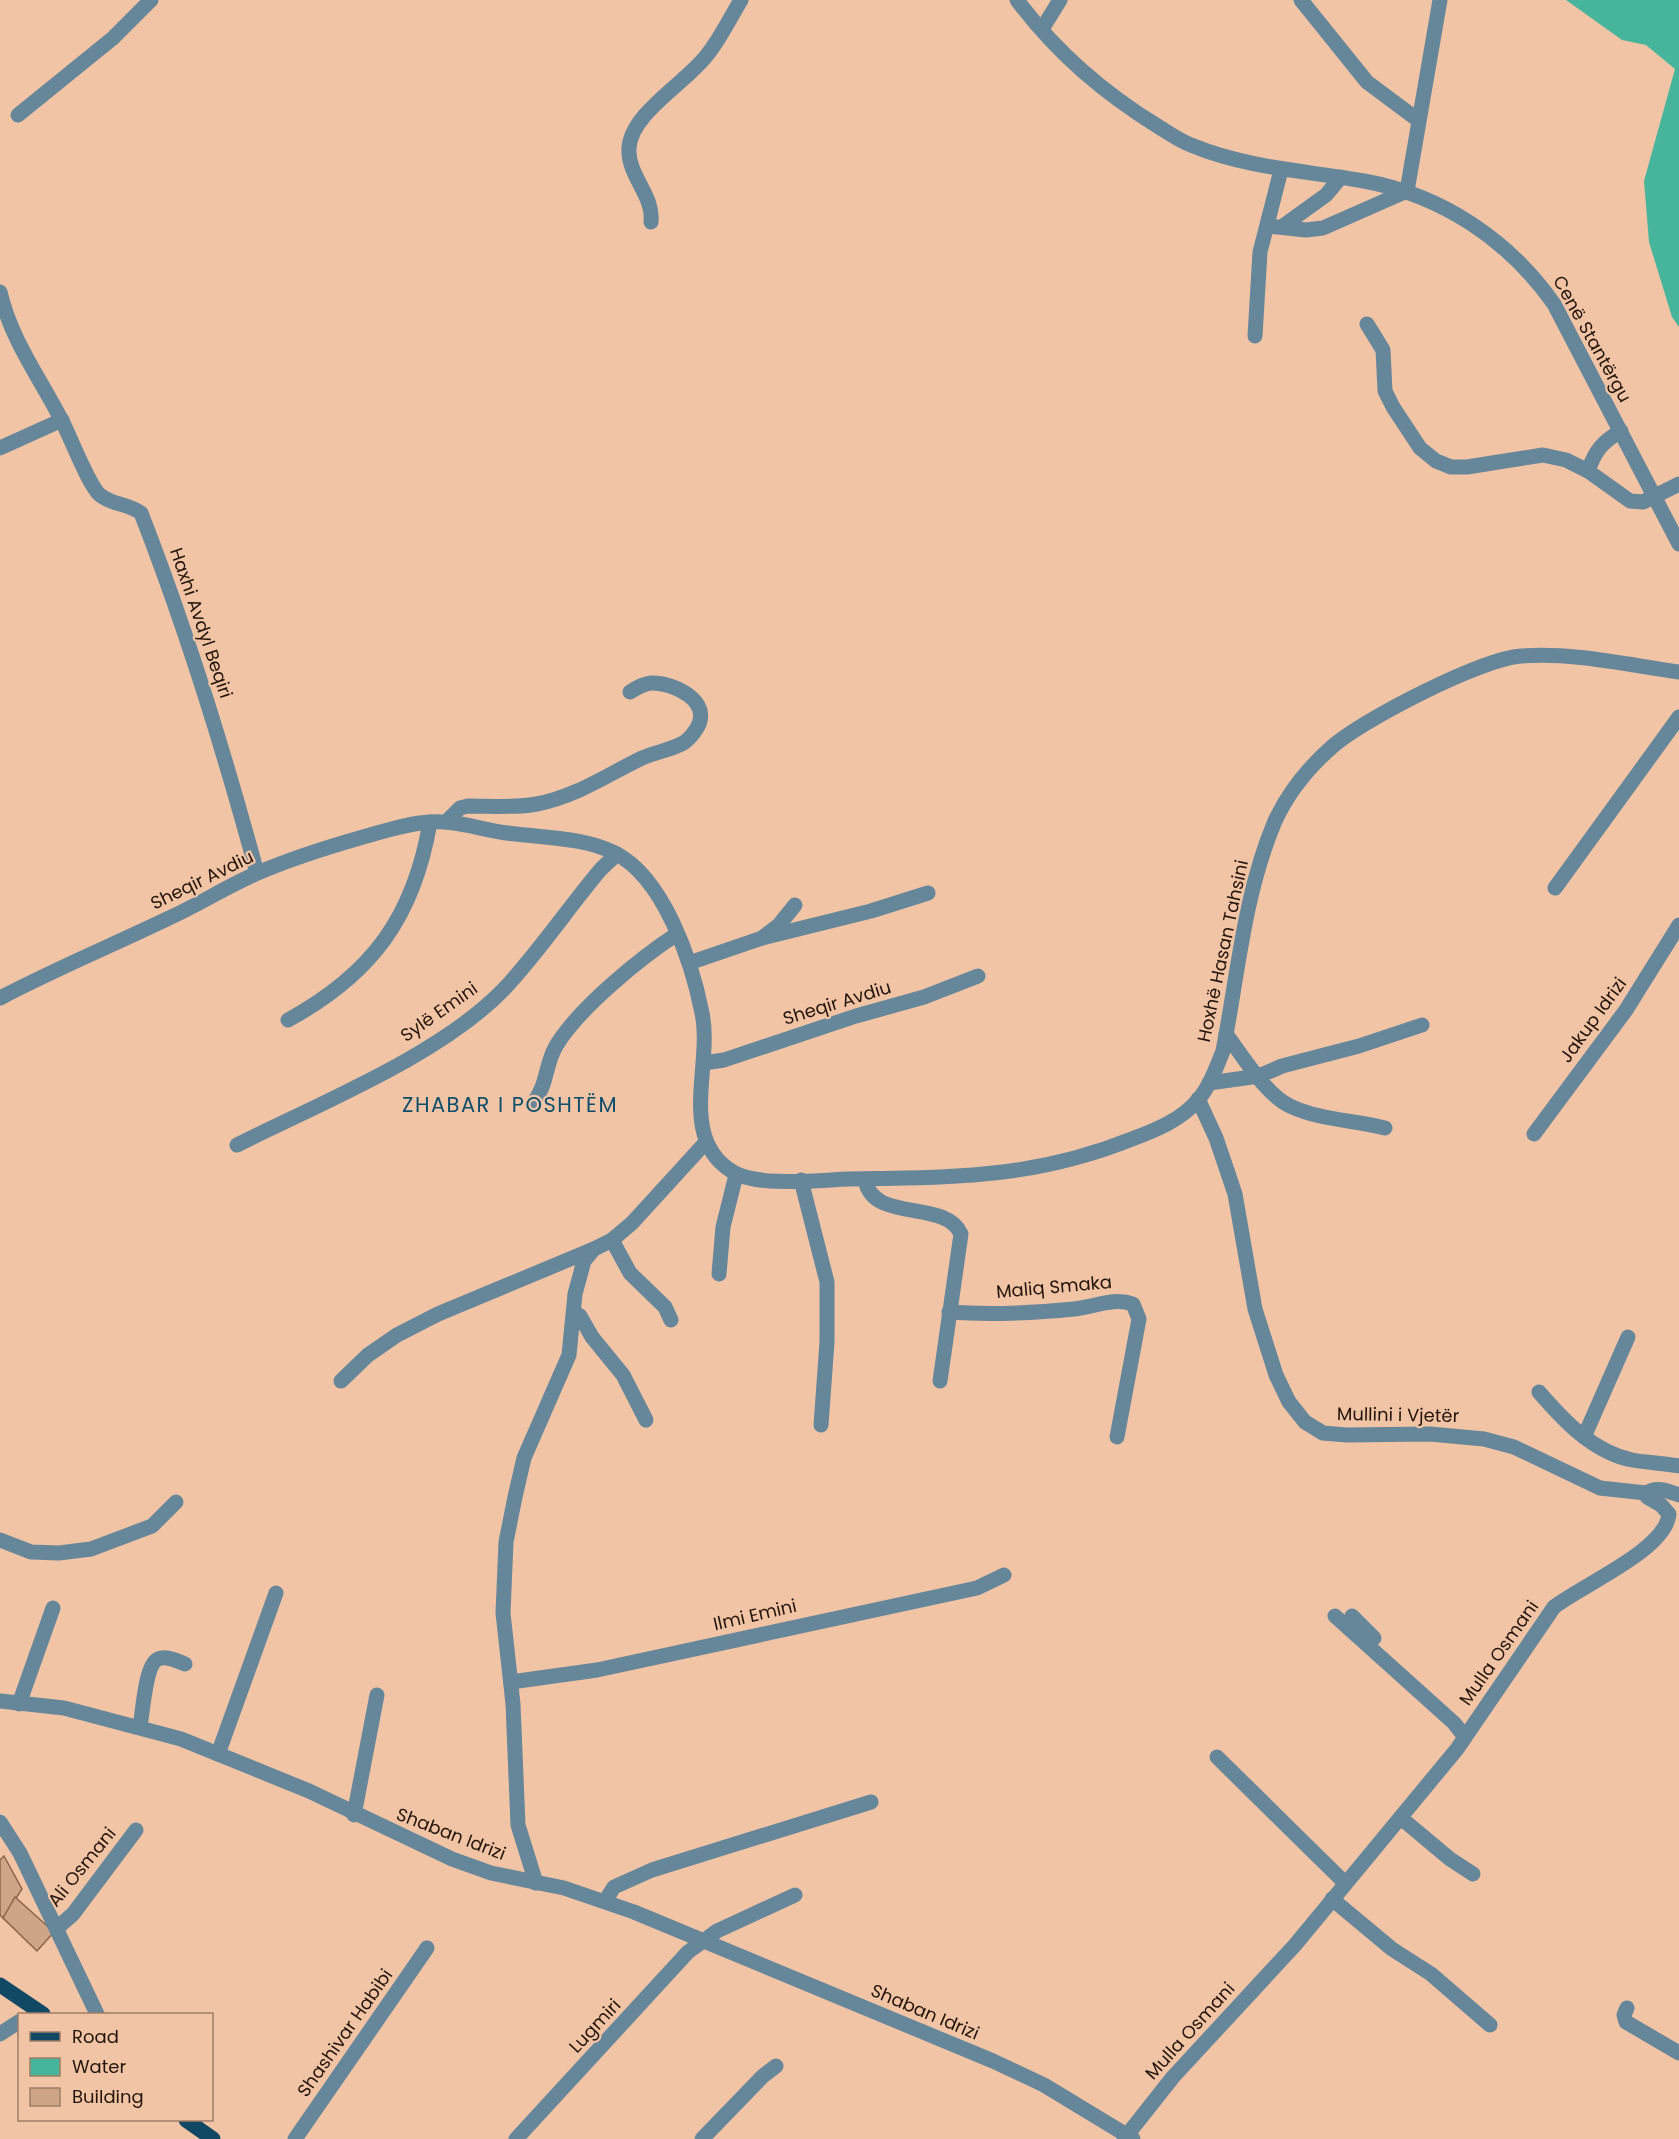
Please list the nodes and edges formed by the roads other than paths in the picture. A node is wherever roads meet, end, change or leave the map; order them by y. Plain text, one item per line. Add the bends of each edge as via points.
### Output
1 (151, 0) edge
2 (741, 0) edge
3 (1017, 0) edge
4 (1059, 0) edge
5 (1301, 0) edge
6 (1440, 0) edge
7 (1042, 29) junction
8 (18, 115) dead end
9 (1418, 120) junction
10 (1281, 170) junction
11 (1341, 177) junction
12 (1407, 191) junction
13 (651, 222) dead end
14 (1276, 226) junction
15 (0, 292) edge
16 (1366, 324) dead end
17 (1255, 336) dead end
18 (62, 420) junction
19 (1621, 431) junction
20 (0, 448) edge
21 (1588, 471) junction
22 (1679, 484) edge
23 (1653, 496) junction
24 (1679, 544) edge
25 (1679, 672) edge
26 (630, 692) dead end
27 (1679, 717) edge
28 (430, 822) junction
29 (446, 822) junction
30 (617, 854) junction
31 (256, 873) junction
32 (1555, 888) dead end
33 (928, 893) dead end
34 (795, 905) dead end
35 (1679, 925) edge
36 (676, 934) junction
37 (762, 938) junction
38 (689, 963) junction
39 (978, 976) dead end
40 (0, 998) edge
41 (288, 1020) dead end
42 (1422, 1025) dead end
43 (1226, 1034) junction
44 (704, 1063) junction
45 (1259, 1076) junction
46 (1209, 1083) junction
47 (1198, 1099) junction
48 (532, 1105) dead end
49 (1385, 1128) dead end
50 (1534, 1134) dead end
51 (706, 1142) junction
52 (237, 1145) dead end
53 (736, 1175) junction
54 (865, 1179) junction
55 (801, 1180) junction
56 (612, 1240) junction
57 (594, 1249) junction
58 (719, 1274) dead end
59 (575, 1312) junction
60 (949, 1312) junction
61 (671, 1320) dead end
62 (1628, 1337) dead end
63 (341, 1381) dead end
64 (940, 1381) dead end
65 (1539, 1392) dead end
66 (646, 1420) dead end
67 (821, 1425) dead end
68 (1116, 1437) dead end
69 (1584, 1437) junction
70 (1679, 1466) edge
71 (1646, 1493) junction
72 (1679, 1495) edge
73 (176, 1502) dead end
74 (0, 1540) edge
75 (1004, 1575) dead end
76 (276, 1593) dead end
77 (53, 1608) dead end
78 (1335, 1616) dead end
79 (1352, 1616) dead end
80 (185, 1664) dead end
81 (511, 1682) junction
82 (377, 1695) dead end
83 (0, 1701) edge
84 (19, 1704) junction
85 (140, 1726) junction
86 (1470, 1730) junction
87 (218, 1754) junction
88 (1216, 1757) dead end
89 (871, 1803) dead end
90 (354, 1815) junction
91 (1401, 1818) junction
92 (0, 1822) edge
93 (136, 1830) dead end
94 (1473, 1874) dead end
95 (536, 1883) junction
96 (1345, 1884) junction
97 (795, 1895) dead end
98 (1332, 1899) junction
99 (606, 1901) junction
100 (57, 1928) junction
101 (702, 1940) junction
102 (427, 1948) dead end
103 (0, 1985) edge
104 (1627, 2008) dead end
105 (33, 2012) edge
106 (97, 2013) edge
107 (18, 2022) edge
108 (1490, 2025) dead end
109 (0, 2034) edge
110 (1679, 2053) edge
111 (776, 2066) dead end
112 (187, 2121) edge
113 (206, 2137) edge
114 (1128, 2138) edge
115 (295, 2139) edge
116 (516, 2139) edge
117 (702, 2139) edge

1 - 8 street via 105,44
2 - 13 street via 708,55 633,129 628,150 652,212
3 - 7 street, Cenë Stantërgu
4 - 7 street
5 - 9 street via 1367,82
6 - 9 street
7 - 10 street, Cenë Stantërgu via 1103,89 1190,145
9 - 12 street
10 - 11 street, Cenë Stantërgu
10 - 14 street
11 - 12 street, Cenë Stantërgu
11 - 14 street via 1326,195
12 - 14 street via 1323,228
12 - 19 street, Cenë Stantërgu via 1457,214 1532,273 1554,304
14 - 17 street via 1260,252
15 - 18 street, Haxhi Avdyl Beqiri via 20,345
16 - 21 street via 1383,350 1385,391 1427,454 1452,467 1467,467 1543,454
18 - 20 street
18 - 31 street, Haxhi Avdyl Beqiri via 98,494 141,513 203,685
19 - 21 street, Cenë Stantërgu via 1594,452
19 - 23 street, Cenë Stantërgu
21 - 23 street via 1630,501 1643,502
22 - 23 street
23 - 24 street, Cenë Stantërgu
25 - 43 street, Hoxhë Hasan Tahsini via 1548,655 1518,656 1455,678 1334,745 1296,786 1268,840 1244,928
26 - 29 street via 649,683 680,689 699,708 698,727 684,742 566,796 536,804 468,806 460,808
27 - 32 street
28 - 29 street, Sheqir Avdiu
28 - 31 street, Sheqir Avdiu via 400,826 316,850
28 - 41 street via 416,876 381,947 352,978
29 - 30 street, Sheqir Avdiu via 571,840
30 - 36 street, Sheqir Avdiu via 644,875
30 - 52 street, Sylë Emini via 503,990 466,1021 414,1055
31 - 40 street, Sheqir Avdiu
33 - 37 street
34 - 37 street
35 - 50 street, Jakup Idrizi via 1626,1010
36 - 38 street, Sheqir Avdiu
36 - 48 street via 580,1015 556,1046 545,1085
37 - 38 street
38 - 44 street, Sheqir Avdiu via 704,1025
39 - 44 street, Sheqir Avdiu via 924,997
42 - 45 street
43 - 45 street
43 - 46 street, Hoxhë Hasan Tahsini
44 - 51 street, Sheqir Avdiu via 700,1104
45 - 46 street
45 - 49 street via 1280,1100 1302,1111
46 - 47 street, Hoxhë Hasan Tahsini
47 - 54 street, Hoxhë Hasan Tahsini via 1161,1128 1109,1149 1041,1168 955,1178
47 - 71 street, Mullini i Vjetër via 1235,1194 1255,1309 1276,1375 1289,1402 1305,1422 1323,1433 1484,1439 1514,1447 1600,1488
51 - 53 street
51 - 56 street via 668,1186
53 - 55 street, Hoxhë Hasan Tahsini
53 - 58 street via 723,1227
54 - 55 street, Hoxhë Hasan Tahsini
54 - 60 street via 873,1196 888,1204 941,1217 959,1228
55 - 67 street via 827,1282
56 - 57 street
56 - 61 street via 630,1273 665,1307
57 - 59 street via 584,1261 577,1281
57 - 63 street via 397,1335
59 - 66 street via 623,1375
59 - 81 street via 569,1355 524,1458 506,1542 503,1613
60 - 64 street
60 - 68 street, Maliq Smaka via 1074,1309 1122,1300 1133,1304 1139,1318
62 - 69 street
65 - 69 street
69 - 70 street via 1623,1457
71 - 72 street, Mullini i Vjetër via 1652,1489
71 - 86 street, Mulla Osmani via 1668,1514 1663,1532 1554,1608
73 - 74 street via 152,1526 91,1549 31,1552
75 - 81 street, Ilmi Emini via 977,1588 597,1670
76 - 87 street
77 - 84 street
78 - 86 street, Mulla Osmani via 1454,1723
79 - 86 street, Mulla Osmani
80 - 85 street via 165,1657 156,1659 149,1668
81 - 95 street via 518,1825
82 - 90 street
83 - 84 street, Shaban Idrizi
84 - 85 street, Shaban Idrizi via 64,1708
85 - 87 street, Shaban Idrizi
86 - 91 street, Mulla Osmani
87 - 90 street, Shaban Idrizi via 309,1791
88 - 96 street
89 - 99 street via 652,1870 614,1887
90 - 95 street, Shaban Idrizi via 452,1859
91 - 94 street
91 - 96 street, Mulla Osmani
92 - 100 street, Ali Osmani
93 - 100 street, Ali Osmani via 73,1914
95 - 99 street, Shaban Idrizi
96 - 98 street, Mulla Osmani
97 - 101 street
98 - 108 street via 1392,1949 1431,1974
98 - 114 street, Mulla Osmani via 1295,1945 1173,2077
99 - 101 street, Shaban Idrizi
100 - 106 street, Ali Osmani
101 - 114 street, Shaban Idrizi via 1044,2085
101 - 116 street, Lugmiri
102 - 115 street, Shashivar Habibi
103 - 105 main road
104 - 110 street via 1626,2022
107 - 109 street
111 - 117 street
112 - 113 main road

